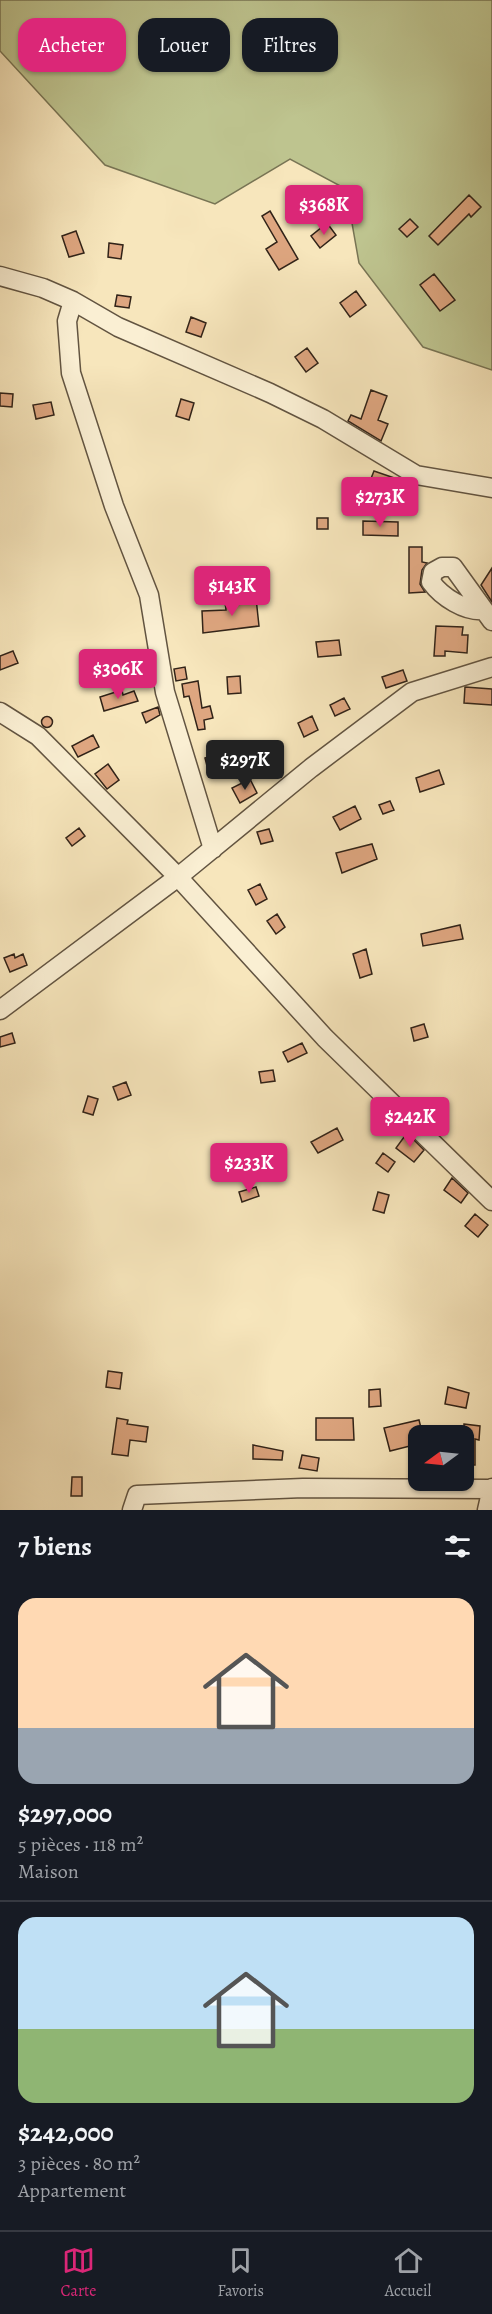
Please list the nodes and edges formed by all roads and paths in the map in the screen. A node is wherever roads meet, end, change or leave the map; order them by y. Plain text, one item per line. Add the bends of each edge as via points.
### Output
1 (0, 276) edge
2 (73, 301) junction
3 (492, 488) edge
4 (492, 668) edge
5 (0, 712) edge
6 (213, 849) junction
7 (178, 877) junction
8 (0, 1010) edge
9 (492, 1201) edge
10 (491, 1488) edge
11 (132, 1510) edge
12 (487, 1510) edge

1 - 2 street
2 - 3 street via 118,327 323,419 416,475
2 - 6 street via 67,321 71,373 114,506 149,595 165,692
4 - 6 street via 412,692
5 - 7 street via 38,736
6 - 7 street
7 - 8 street
7 - 9 street via 325,1038
10 - 11 street via 292,1488 137,1495
10 - 12 street

